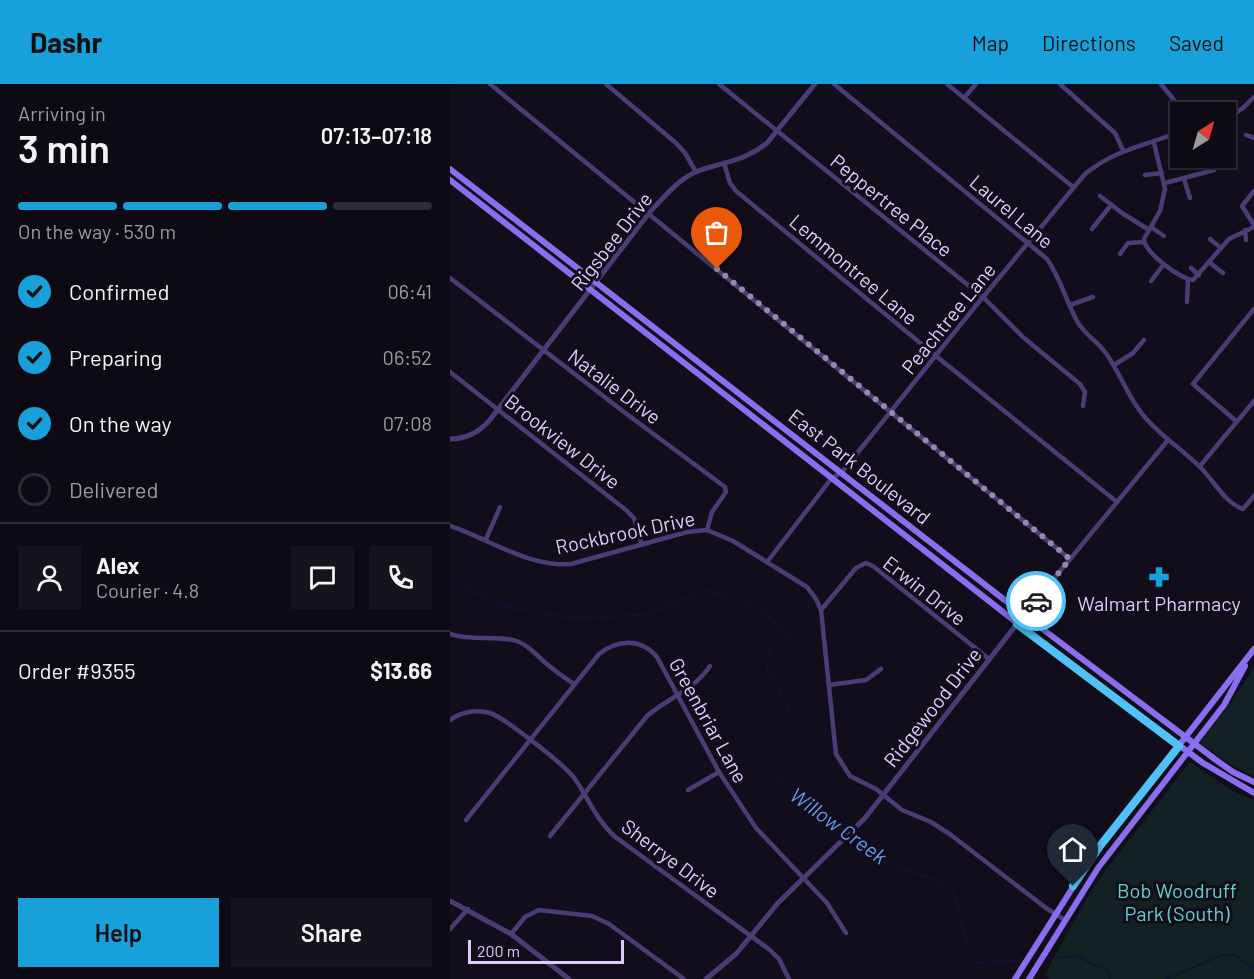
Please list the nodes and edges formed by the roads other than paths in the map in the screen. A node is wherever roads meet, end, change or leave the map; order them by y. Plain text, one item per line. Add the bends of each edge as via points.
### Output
1 (490, 84) edge
2 (606, 84) edge
3 (719, 84) edge
4 (815, 84) edge
5 (834, 84) edge
6 (947, 84) edge
7 (976, 84) edge
8 (1060, 84) edge
9 (1161, 84) edge
10 (1254, 97) edge
11 (964, 98) junction
12 (1175, 102) edge
13 (1236, 113) edge
14 (777, 131) junction
15 (1246, 135) dead end
16 (1170, 136) edge
17 (1254, 138) edge
18 (1154, 142) junction
19 (1123, 150) junction
20 (724, 164) junction
21 (450, 169) edge
22 (1214, 170) dead end
23 (696, 172) junction
24 (1162, 172) junction
25 (1145, 176) dead end
26 (1184, 178) junction
27 (450, 180) edge
28 (1165, 183) junction
29 (1073, 187) junction
30 (1254, 191) edge
31 (1100, 196) dead end
32 (1190, 198) dead end
33 (1111, 206) junction
34 (649, 213) junction
35 (1254, 226) edge
36 (1092, 229) dead end
37 (1150, 229) junction
38 (1245, 230) junction
39 (1164, 236) dead end
40 (1210, 239) dead end
41 (1246, 240) dead end
42 (1144, 242) junction
43 (1029, 244) junction
44 (1221, 248) junction
45 (1120, 254) dead end
46 (1209, 262) junction
47 (1164, 264) junction
48 (1191, 268) dead end
49 (1223, 273) dead end
50 (1199, 275) junction
51 (450, 278) edge
52 (1188, 280) junction
53 (1151, 281) dead end
54 (597, 283) junction
55 (591, 290) junction
56 (1093, 297) dead end
57 (984, 298) junction
58 (1187, 302) dead end
59 (1070, 305) junction
60 (1254, 309) edge
61 (1144, 340) dead end
62 (544, 351) junction
63 (936, 356) junction
64 (1114, 365) junction
65 (450, 372) edge
66 (1254, 401) edge
67 (1083, 406) dead end
68 (499, 410) junction
69 (890, 413) junction
70 (1236, 420) junction
71 (450, 439) edge
72 (1168, 440) junction
73 (1200, 466) junction
74 (842, 472) junction
75 (831, 479) junction
76 (1254, 496) edge
77 (1117, 502) junction
78 (500, 507) dead end
79 (450, 526) edge
80 (706, 530) junction
81 (486, 539) junction
82 (642, 545) junction
83 (1070, 559) junction
84 (767, 562) junction
85 (821, 610) junction
86 (1024, 615) junction
87 (1017, 624) junction
88 (450, 634) edge
89 (989, 659) junction
90 (710, 666) dead end
91 (881, 669) dead end
92 (574, 684) junction
93 (829, 685) junction
94 (679, 695) junction
95 (450, 720) edge
96 (1186, 738) junction
97 (529, 740) junction
98 (1194, 744) junction
99 (1179, 746) junction
100 (1188, 752) junction
101 (719, 772) junction
102 (1254, 782) edge
103 (688, 790) dead end
104 (1254, 793) edge
105 (883, 794) junction
106 (584, 795) junction
107 (466, 820) dead end
108 (550, 836) dead end
109 (803, 878) junction
110 (450, 901) edge
111 (468, 909) junction
112 (1055, 914) junction
113 (1065, 921) junction
114 (450, 929) edge
115 (846, 933) dead end
116 (511, 934) junction
117 (750, 935) junction
118 (1017, 976) edge
119 (569, 979) edge
120 (684, 979) edge
121 (706, 979) edge
122 (789, 979) edge
123 (1029, 979) edge

1 - 34 street
2 - 23 street via 676,143
3 - 14 street, Peppertree Place
4 - 14 street, Rigsbee Drive
5 - 43 street, Laurel Lane
6 - 11 street
7 - 11 street
8 - 19 street via 1115,132
9 - 12 street
10 - 13 street
11 - 29 street
14 - 20 street, Rigsbee Drive via 758,151
14 - 57 street, Peppertree Place
15 - 17 street
16 - 18 street, Peachtree Lane
18 - 19 street, Peachtree Lane
18 - 24 street
19 - 29 street, Peachtree Lane via 1100,162
20 - 23 street, Rigsbee Drive
20 - 63 street, Lemmontree Lane via 736,191
21 - 54 main road, East Park Boulevard
22 - 26 street
23 - 34 street, Rigsbee Drive via 673,188
24 - 25 street
24 - 28 street
26 - 28 street
26 - 32 street
27 - 55 main road, East Park Boulevard
28 - 37 street via 1161,207
29 - 43 street, Peachtree Lane
30 - 35 street via 1242,206
31 - 33 street
33 - 36 street
33 - 37 street
34 - 54 street, Rigsbee Drive
34 - 69 street
35 - 38 street
37 - 39 street
37 - 42 street
38 - 41 street
38 - 44 street
40 - 44 street
42 - 45 street via 1128,243
42 - 47 street
43 - 57 street, Peachtree Lane
43 - 59 street, Laurel Lane via 1055,270
44 - 46 street
46 - 49 street
46 - 50 street
47 - 52 street
47 - 53 street
48 - 50 street
50 - 52 street
51 - 62 street, Natalie Drive
52 - 58 street
54 - 55 street, Rigsbee Drive
54 - 74 main road, East Park Boulevard
55 - 62 street, Rigsbee Drive
55 - 75 main road, East Park Boulevard
56 - 59 street
57 - 63 street, Peachtree Lane
57 - 67 street, Peppertree Place via 1024,338 1080,384 1085,392
59 - 64 street, Laurel Lane via 1077,321
60 - 70 street via 1193,384
61 - 64 street
62 - 68 street, Rigsbee Drive
62 - 80 street, Natalie Drive via 725,487
63 - 69 street, Peachtree Lane
63 - 77 street, Lemmontree Lane
64 - 72 street, Laurel Lane via 1132,401
65 - 68 street, Brookview Drive
66 - 70 street
68 - 71 street, Rigsbee Drive via 477,431
68 - 82 street, Brookview Drive via 626,510 634,518
69 - 74 street, Peachtree Lane
69 - 83 street
70 - 73 street
72 - 73 street, Laurel Lane
72 - 77 street, Ridgewood Drive
73 - 76 street, Laurel Lane via 1238,507 1243,509
74 - 75 street, Peachtree Lane
74 - 86 main road, East Park Boulevard
75 - 84 street, Peachtree Lane
75 - 87 main road, East Park Boulevard
77 - 83 street, Ridgewood Drive
78 - 81 street
79 - 81 street, Rockbrook Drive
80 - 82 street, Rockbrook Drive
80 - 84 street, Rockbrook Drive
81 - 82 street, Rockbrook Drive via 534,561 558,565
83 - 86 street, Ridgewood Drive
84 - 85 street, Rockbrook Drive via 807,587
85 - 89 street, Erwin Drive via 856,568 866,563
85 - 93 street, Rockbrook Drive
86 - 87 street, Ridgewood Drive
86 - 96 main road, East Park Boulevard
87 - 89 street, Ridgewood Drive
87 - 99 main road, East Park Boulevard
88 - 92 street via 519,642
89 - 105 street, Ridgewood Drive
90 - 94 street
91 - 93 street via 866,680
92 - 94 street, Greenbriar Lane via 606,649 635,643 647,647 657,657
92 - 97 street, Greenbriar Lane
93 - 105 street, Rockbrook Drive via 836,754 850,776
94 - 101 street, Greenbriar Lane
94 - 106 street via 647,716
95 - 97 street, Sherrye Drive via 473,711 493,714
96 - 98 main road, East Park Boulevard
96 - 98 main road via 1254,649 1224,705
96 - 99 main road
97 - 106 street, Sherrye Drive via 569,772
97 - 107 street, Greenbriar Lane
98 - 100 main road
98 - 102 main road, East Park Boulevard
99 - 100 main road, East Park Boulevard
99 - 112 main road via 1092,856
100 - 104 main road, East Park Boulevard
100 - 113 main road via 1101,863
101 - 103 street
101 - 109 street, Greenbriar Lane via 756,828
105 - 109 street, Ridgewood Drive via 852,833
105 - 112 street, Rockbrook Drive via 902,810 951,835
106 - 108 street
106 - 117 street, Sherrye Drive via 614,836
109 - 115 street, Greenbriar Lane via 827,903
109 - 117 street, Ridgewood Drive
110 - 111 street
111 - 114 street
111 - 116 street
112 - 113 street, Rockbrook Drive
112 - 118 main road
113 - 123 main road
116 - 119 street
116 - 120 street via 525,917 539,910 592,916 609,924
117 - 121 street, Ridgewood Drive via 736,954
117 - 122 street, Sherrye Drive via 779,959

